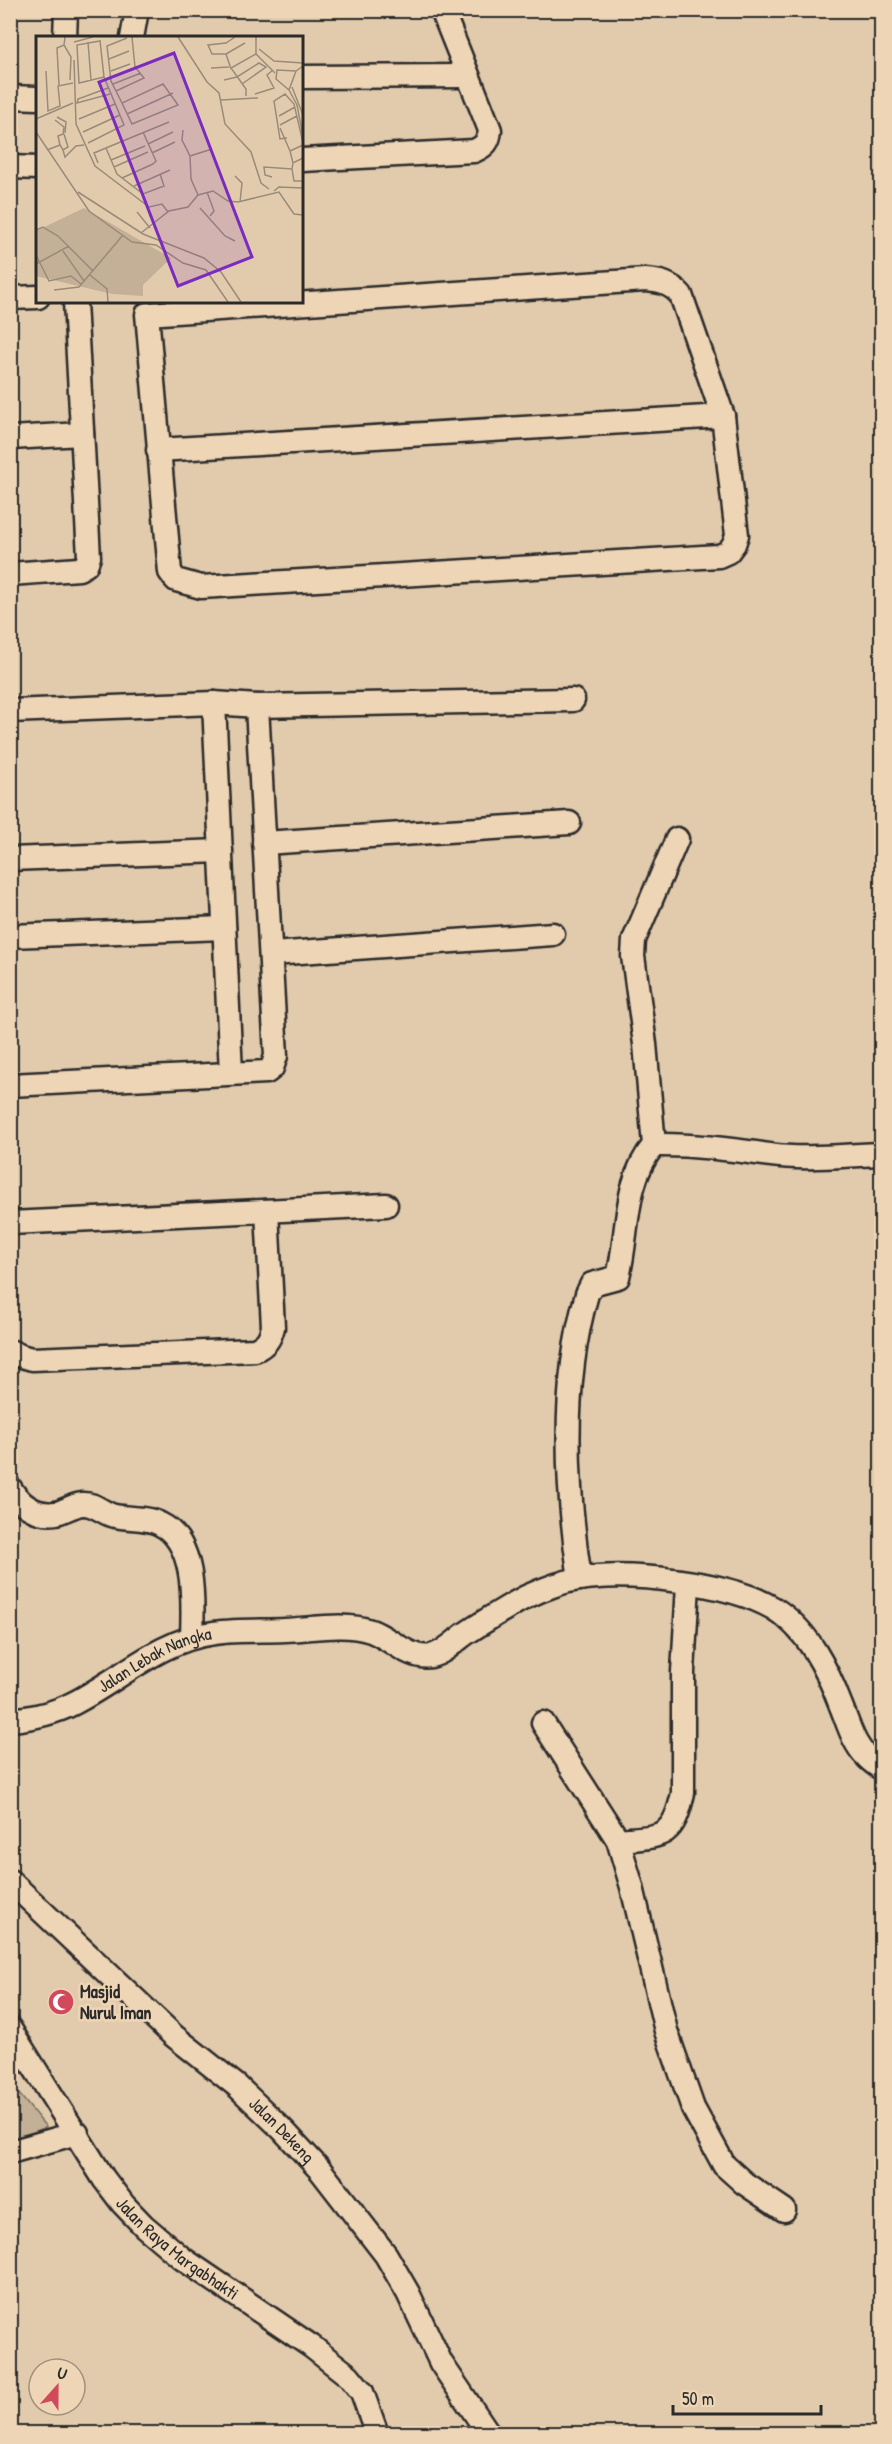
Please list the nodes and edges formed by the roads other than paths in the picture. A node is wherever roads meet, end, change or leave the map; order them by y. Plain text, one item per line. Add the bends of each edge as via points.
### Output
1 (66, 10) edge
2 (137, 10) edge
3 (442, 10) edge
4 (65, 36) edge
5 (132, 36) edge
6 (468, 76) junction
7 (303, 77) edge
8 (10, 97) edge
9 (36, 98) edge
10 (303, 160) edge
11 (10, 168) edge
12 (36, 168) edge
13 (36, 297) edge
14 (10, 298) edge
15 (303, 299) edge
16 (75, 303) edge
17 (236, 303) edge
18 (147, 308) edge
19 (723, 416) junction
20 (82, 434) junction
21 (10, 438) edge
22 (158, 450) junction
23 (10, 574) edge
24 (573, 699) dead end
25 (214, 703) junction
26 (257, 706) junction
27 (10, 711) edge
28 (569, 823) dead end
29 (677, 839) dead end
30 (264, 843) junction
31 (221, 851) junction
32 (10, 859) edge
33 (224, 928) junction
34 (553, 934) dead end
35 (10, 936) edge
36 (272, 954) junction
37 (231, 1073) junction
38 (10, 1085) edge
39 (654, 1145) junction
40 (882, 1154) edge
41 (386, 1205) dead end
42 (267, 1210) junction
43 (10, 1223) edge
44 (10, 1351) edge
45 (10, 1488) edge
46 (580, 1579) junction
47 (688, 1584) junction
48 (192, 1637) junction
49 (10, 1720) edge
50 (543, 1723) dead end
51 (882, 1769) edge
52 (618, 1840) junction
53 (10, 1881) edge
54 (10, 2029) edge
55 (77, 2133) junction
56 (10, 2152) edge
57 (783, 2210) dead end
58 (377, 2433) edge
59 (489, 2433) edge

1 - 4 street
2 - 5 street
3 - 6 street
6 - 7 street
6 - 10 street via 490,130 483,147
8 - 9 street
11 - 12 street
13 - 14 street
15 - 19 street via 661,281 681,295
16 - 20 street
17 - 18 street
18 - 22 street
19 - 22 street
19 - 22 street via 737,535 728,552 719,556 186,585 170,572
20 - 21 street
20 - 23 street via 89,557 86,565 79,569
24 - 26 street
25 - 26 street
25 - 27 street
25 - 31 street
26 - 30 street
28 - 30 street
29 - 39 street via 633,948
30 - 36 street
31 - 32 street
31 - 33 street
33 - 35 street
33 - 37 street
34 - 36 street
36 - 37 street via 274,1063 267,1072
37 - 38 street
39 - 40 street via 728,1148 770,1155
39 - 46 street via 642,1159 635,1180 618,1277 592,1284 587,1294 569,1382 571,1476
41 - 42 street
42 - 43 street
42 - 44 street via 273,1327 263,1346 255,1350 32,1359
45 - 48 street via 19,1502 48,1513 85,1504 111,1515 159,1523 170,1530 188,1560
46 - 47 street via 628,1576
46 - 48 street, Jalan Lebak Nangka via 557,1583 527,1597 439,1654 427,1657 353,1627
47 - 51 street via 746,1597 789,1619 827,1671 853,1737 866,1756
47 - 52 street via 680,1808 670,1829 663,1834
48 - 49 street, Jalan Lebak Nangka via 158,1651 72,1704
50 - 52 street
52 - 57 street via 666,2031 693,2108 724,2165
53 - 59 street, Jalan Dekeng via 174,2036 237,2086 321,2171 386,2255 441,2363
54 - 55 street, Jalan Raya Margabhakti
55 - 56 street
55 - 58 street, Jalan Raya Margabhakti via 104,2179 144,2226 183,2259 349,2376 362,2392

